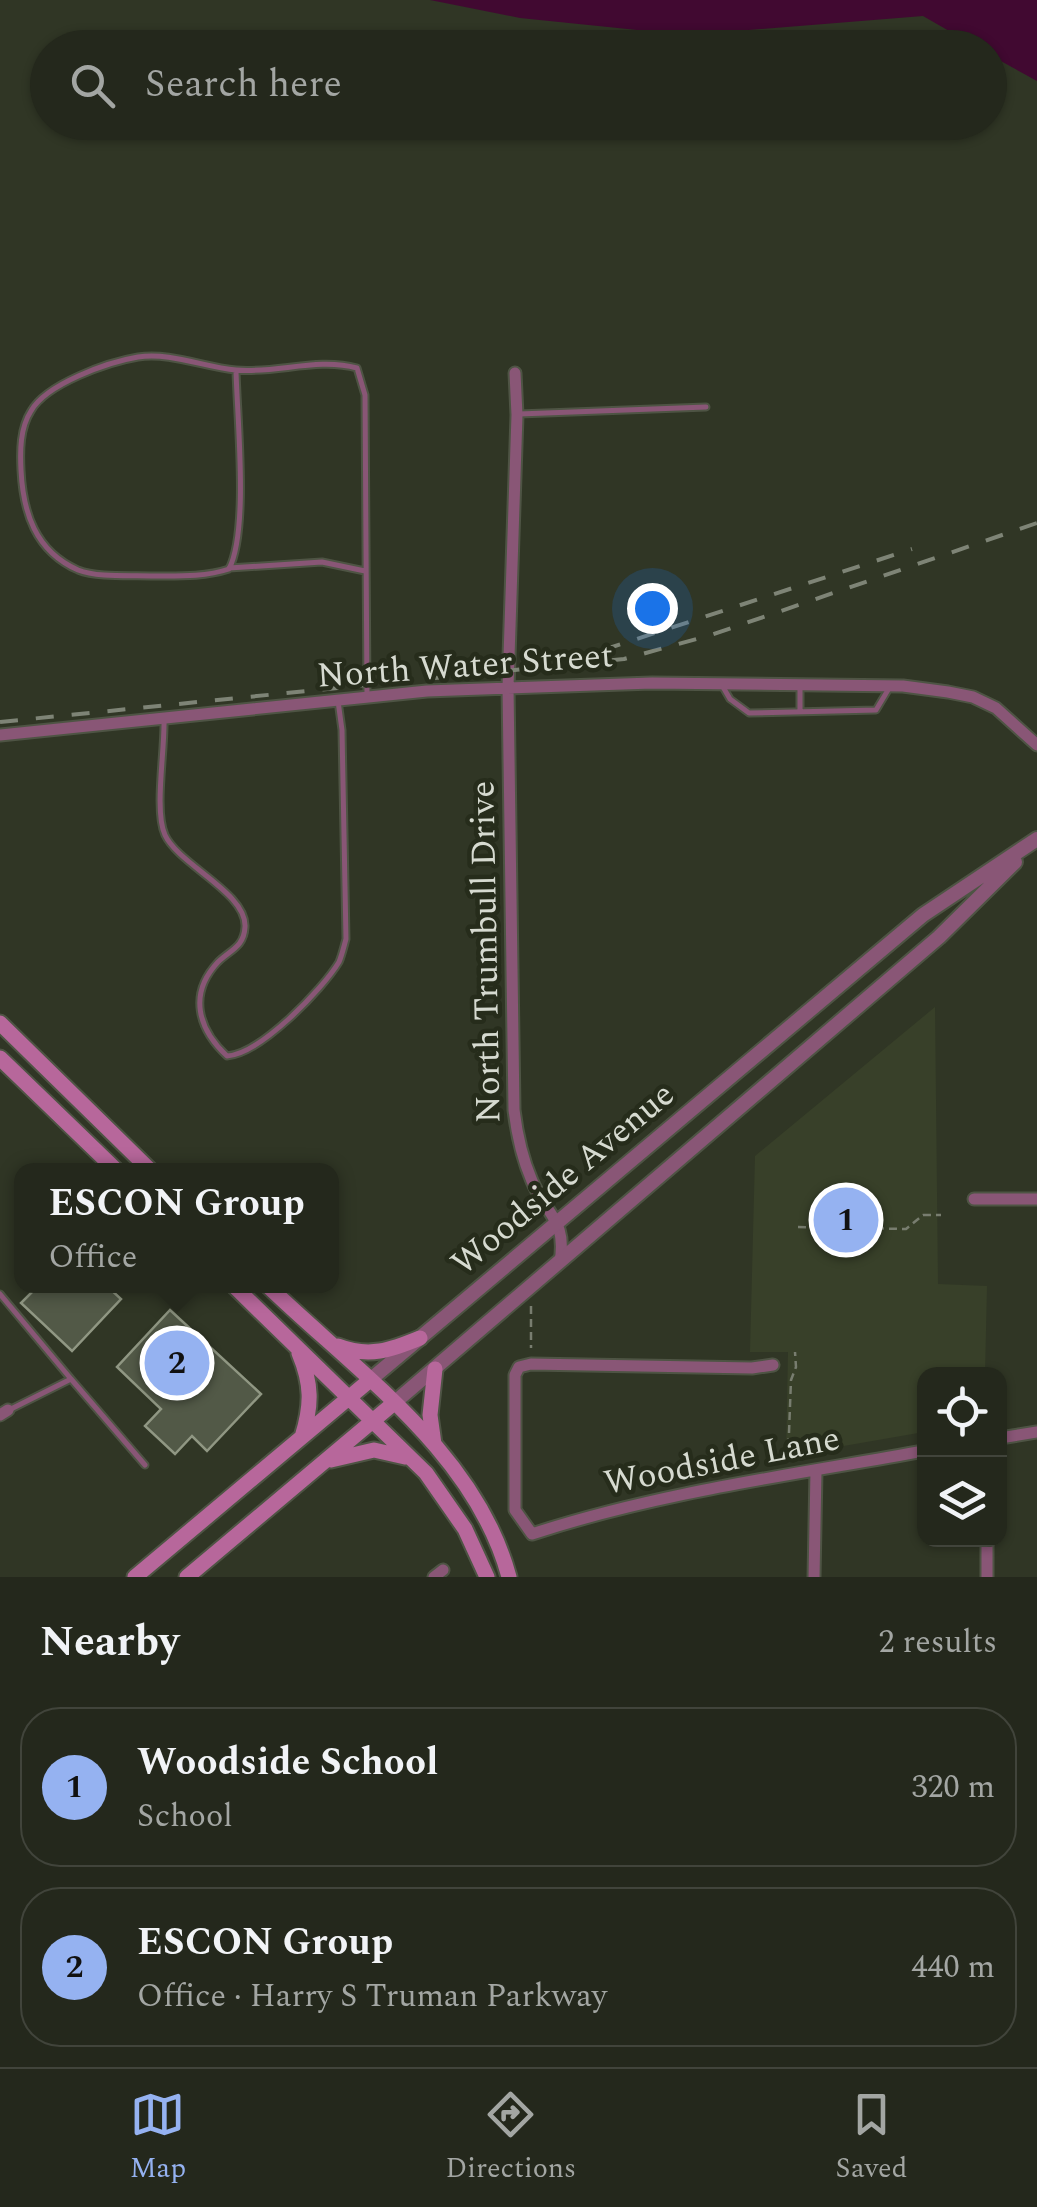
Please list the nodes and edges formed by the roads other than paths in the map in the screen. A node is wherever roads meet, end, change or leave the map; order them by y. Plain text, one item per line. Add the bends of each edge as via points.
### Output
1 (236, 370) junction
2 (516, 373) dead end
3 (706, 406) dead end
4 (518, 414) junction
5 (229, 568) junction
6 (365, 571) junction
7 (722, 684) junction
8 (800, 685) junction
9 (890, 686) junction
10 (508, 687) junction
11 (368, 698) junction
12 (338, 700) junction
13 (800, 712) junction
14 (164, 720) junction
15 (0, 734) edge
16 (1037, 745) edge
17 (1037, 840) edge
18 (0, 1024) edge
19 (0, 1058) edge
20 (109, 1163) edge
21 (143, 1163) edge
22 (974, 1198) dead end
23 (1037, 1200) edge
24 (557, 1223) junction
25 (560, 1264) junction
26 (241, 1293) edge
27 (276, 1293) edge
28 (0, 1294) edge
29 (420, 1338) junction
30 (329, 1342) junction
31 (295, 1345) junction
32 (773, 1365) dead end
33 (436, 1368) junction
34 (71, 1379) junction
35 (370, 1380) junction
36 (349, 1398) junction
37 (394, 1403) junction
38 (4, 1412) edge
39 (373, 1421) junction
40 (1037, 1432) edge
41 (1007, 1437) edge
42 (302, 1438) junction
43 (435, 1448) junction
44 (917, 1453) edge
45 (412, 1460) junction
46 (322, 1463) junction
47 (146, 1465) dead end
48 (816, 1470) junction
49 (987, 1547) edge
50 (135, 1577) edge
51 (187, 1577) edge
52 (487, 1577) edge
53 (509, 1577) edge
54 (814, 1577) edge
55 (986, 1577) edge

1 - 5 lane via 240,524
1 - 5 lane via 142,356 114,362 51,389 30,411 20,445 28,518 47,550 80,571 174,576
1 - 6 lane via 338,363 357,368 365,395
2 - 4 street, North Trumbull Drive
3 - 4 lane
4 - 10 street, North Trumbull Drive
5 - 6 lane via 322,562
6 - 11 lane
7 - 8 street, North Water Street
7 - 10 street, North Water Street
7 - 13 lane via 730,700 750,713
8 - 9 street, North Water Street
8 - 13 lane
9 - 13 lane via 876,710
9 - 16 street, North Water Street via 973,698 996,708
10 - 11 street, North Water Street
10 - 24 street, North Trumbull Drive via 514,1110 519,1147
11 - 12 street, North Water Street
12 - 14 street, North Water Street
12 - 14 lane via 346,940 339,961 294,1014 240,1055 227,1056 208,1038 200,1016 208,976 239,946 244,918 165,835
14 - 15 street, North Water Street
17 - 24 street, Woodside Avenue via 924,916
17 - 25 street, Woodside Avenue via 938,937
18 - 21 main road
19 - 20 main road
22 - 23 street
24 - 25 street, North Trumbull Drive via 563,1234
24 - 29 street, Woodside Avenue
25 - 33 street, Woodside Avenue
26 - 31 main road
27 - 30 main road
28 - 34 lane
29 - 30 main road via 369,1353
29 - 35 street, Woodside Avenue
30 - 35 main road
31 - 36 main road
31 - 42 main road via 311,1396
32 - 48 street, Woodside Lane via 519,1367 515,1510 532,1534 631,1504
33 - 37 street, Woodside Avenue
33 - 43 main road via 430,1415
34 - 38 lane
34 - 47 lane
35 - 36 main road, Woodside Avenue
35 - 37 main road
36 - 39 main road
36 - 42 main road, Woodside Avenue
37 - 39 main road, Woodside Avenue
37 - 43 main road
39 - 45 main road
39 - 46 main road, Woodside Avenue
40 - 41 street
42 - 50 main road, Woodside Avenue
43 - 53 main road via 482,1510
44 - 48 street, Woodside Lane
45 - 46 main road via 374,1450
45 - 52 main road via 454,1510
46 - 51 main road, Woodside Avenue
48 - 54 street
49 - 55 street

